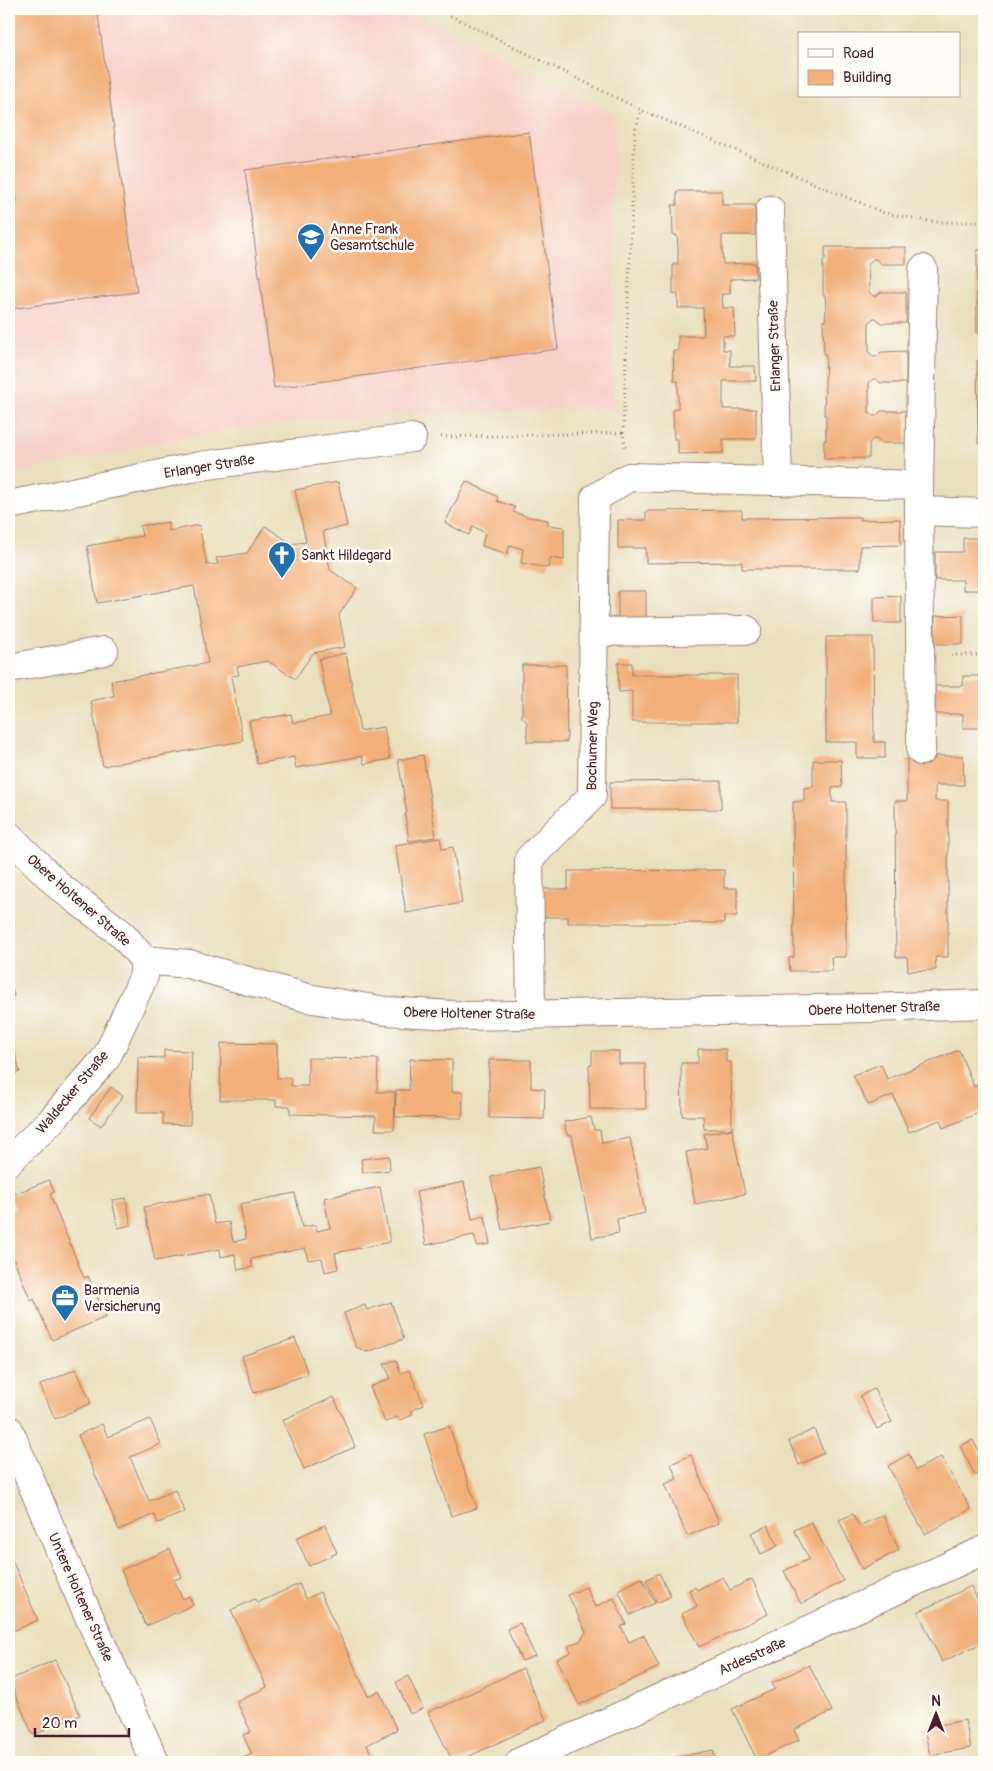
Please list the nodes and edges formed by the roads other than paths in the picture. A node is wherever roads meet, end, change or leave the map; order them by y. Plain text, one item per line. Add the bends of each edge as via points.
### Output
1 (770, 210) dead end
2 (923, 269) dead end
3 (412, 438) road end
4 (778, 481) junction
5 (919, 485) junction
6 (9, 505) edge
7 (919, 511) junction
8 (984, 513) edge
9 (746, 630) dead end
10 (594, 632) junction
11 (104, 651) dead end
12 (9, 668) edge
13 (921, 751) dead end
14 (9, 836) edge
15 (144, 960) junction
16 (984, 1004) edge
17 (531, 1015) junction
18 (9, 1160) edge
19 (9, 1430) edge
20 (984, 1550) edge
21 (155, 1762) edge
22 (520, 1762) edge

1 - 4 street, Erlanger Straße
2 - 5 street
3 - 6 street, Erlanger Straße via 200,466
4 - 5 street
4 - 10 street, Bochumer Weg via 629,477 596,498
5 - 7 street
7 - 8 street
7 - 13 street
9 - 10 street
10 - 17 street, Bochumer Weg via 592,796 529,859
11 - 12 street
14 - 15 street, Obere Holtener Straße via 61,888 122,934
15 - 17 street, Obere Holtener Straße via 189,964 306,998 386,1011 468,1016
15 - 18 street, Waldecker Straße via 144,976 106,1058 50,1122
16 - 17 street, Obere Holtener Straße
19 - 21 street, Untere Holtener Straße
20 - 22 street, Ardesstraße

